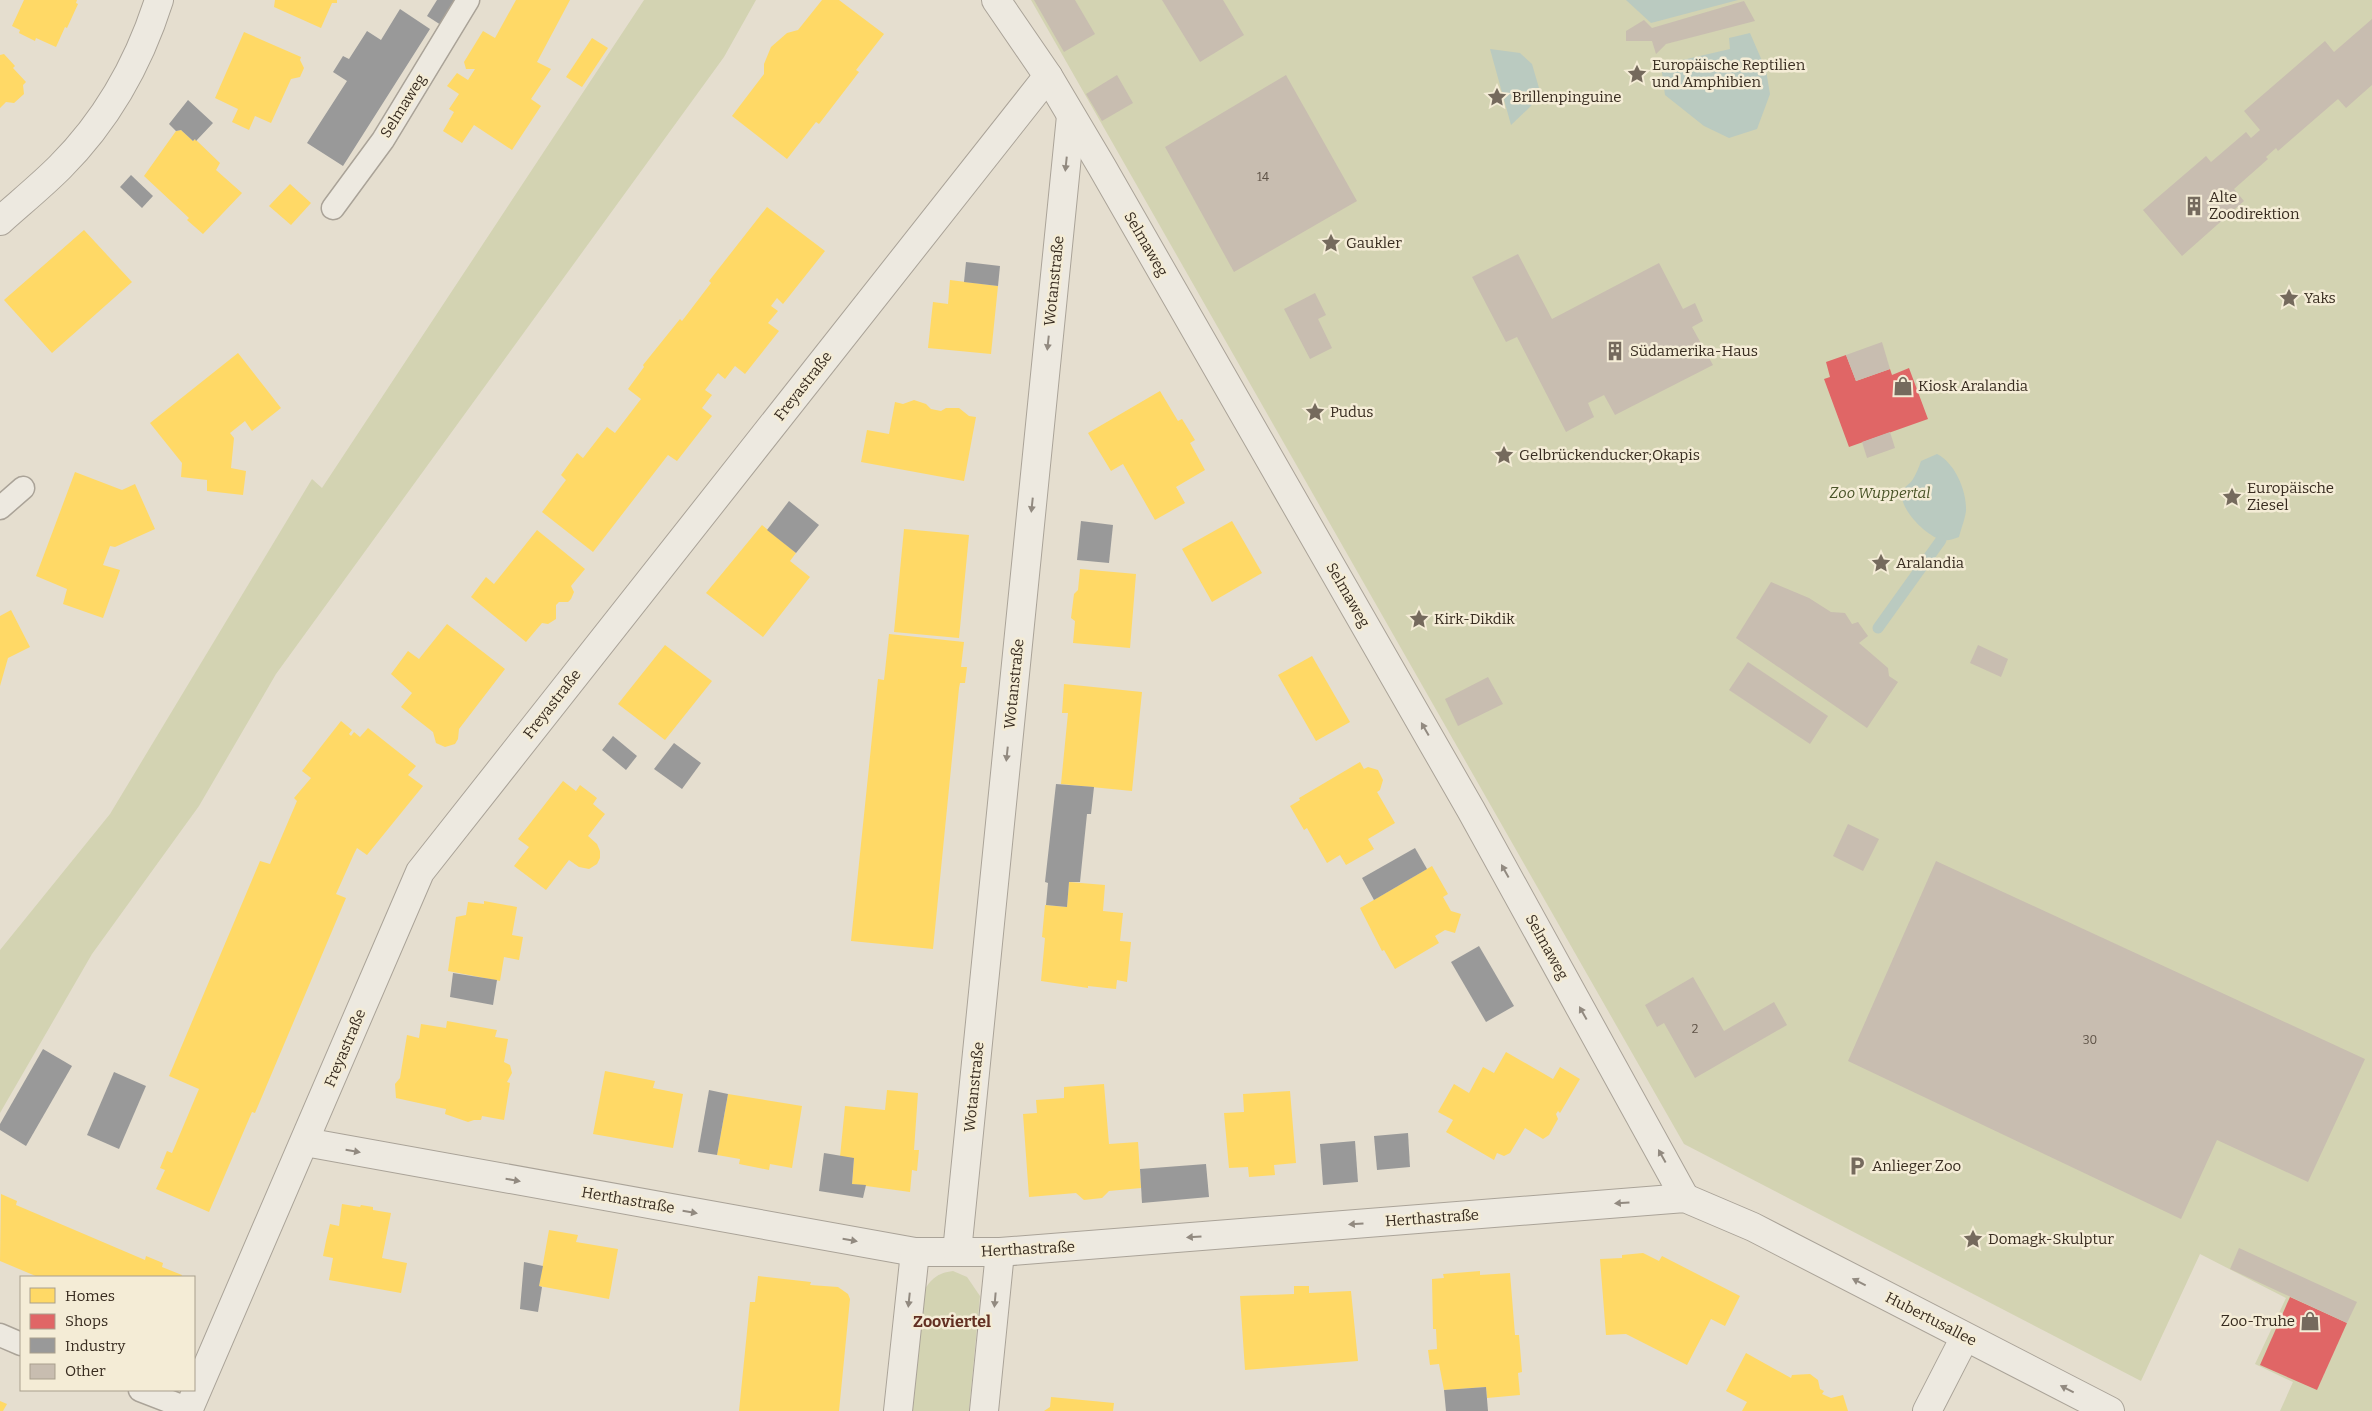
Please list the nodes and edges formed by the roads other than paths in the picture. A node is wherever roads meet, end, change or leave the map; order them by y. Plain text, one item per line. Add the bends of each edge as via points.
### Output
1 (159, 0) edge
2 (468, 0) edge
3 (996, 0) edge
4 (1048, 76) junction
5 (1071, 116) junction
6 (333, 208) dead end
7 (0, 221) edge
8 (23, 488) dead end
9 (0, 508) edge
10 (305, 1142) junction
11 (1685, 1198) junction
12 (1753, 1227) joint
13 (914, 1252) junction
14 (957, 1252) junction
15 (1000, 1252) junction
16 (0, 1335) edge
17 (1965, 1337) junction
18 (20, 1344) edge
19 (142, 1391) edge
20 (188, 1410) edge
21 (898, 1411) edge
22 (984, 1411) edge
23 (1927, 1411) edge
24 (2110, 1411) edge

1 - 7 street via 142,45 115,98 60,166
2 - 6 lane, Selmaweg via 383,140
3 - 4 street, Selmaweg
4 - 5 street, Selmaweg
4 - 10 street, Freyastraße via 420,872
11 -> 5 street, Selmaweg via 1471,810
5 -> 14 street, Wotanstraße
8 - 9 lane
10 -> 13 street, Herthastraße
10 - 20 street, Freyastraße
11 - 12 street, Herthastraße
11 -> 15 street, Herthastraße
17 -> 12 street, Hubertusallee
13 - 14 street, Herthastraße
13 -> 21 street
14 - 15 street, Herthastraße
15 -> 22 street
16 - 18 lane
17 - 23 street
24 -> 17 street, Hubertusallee
19 - 20 lane

